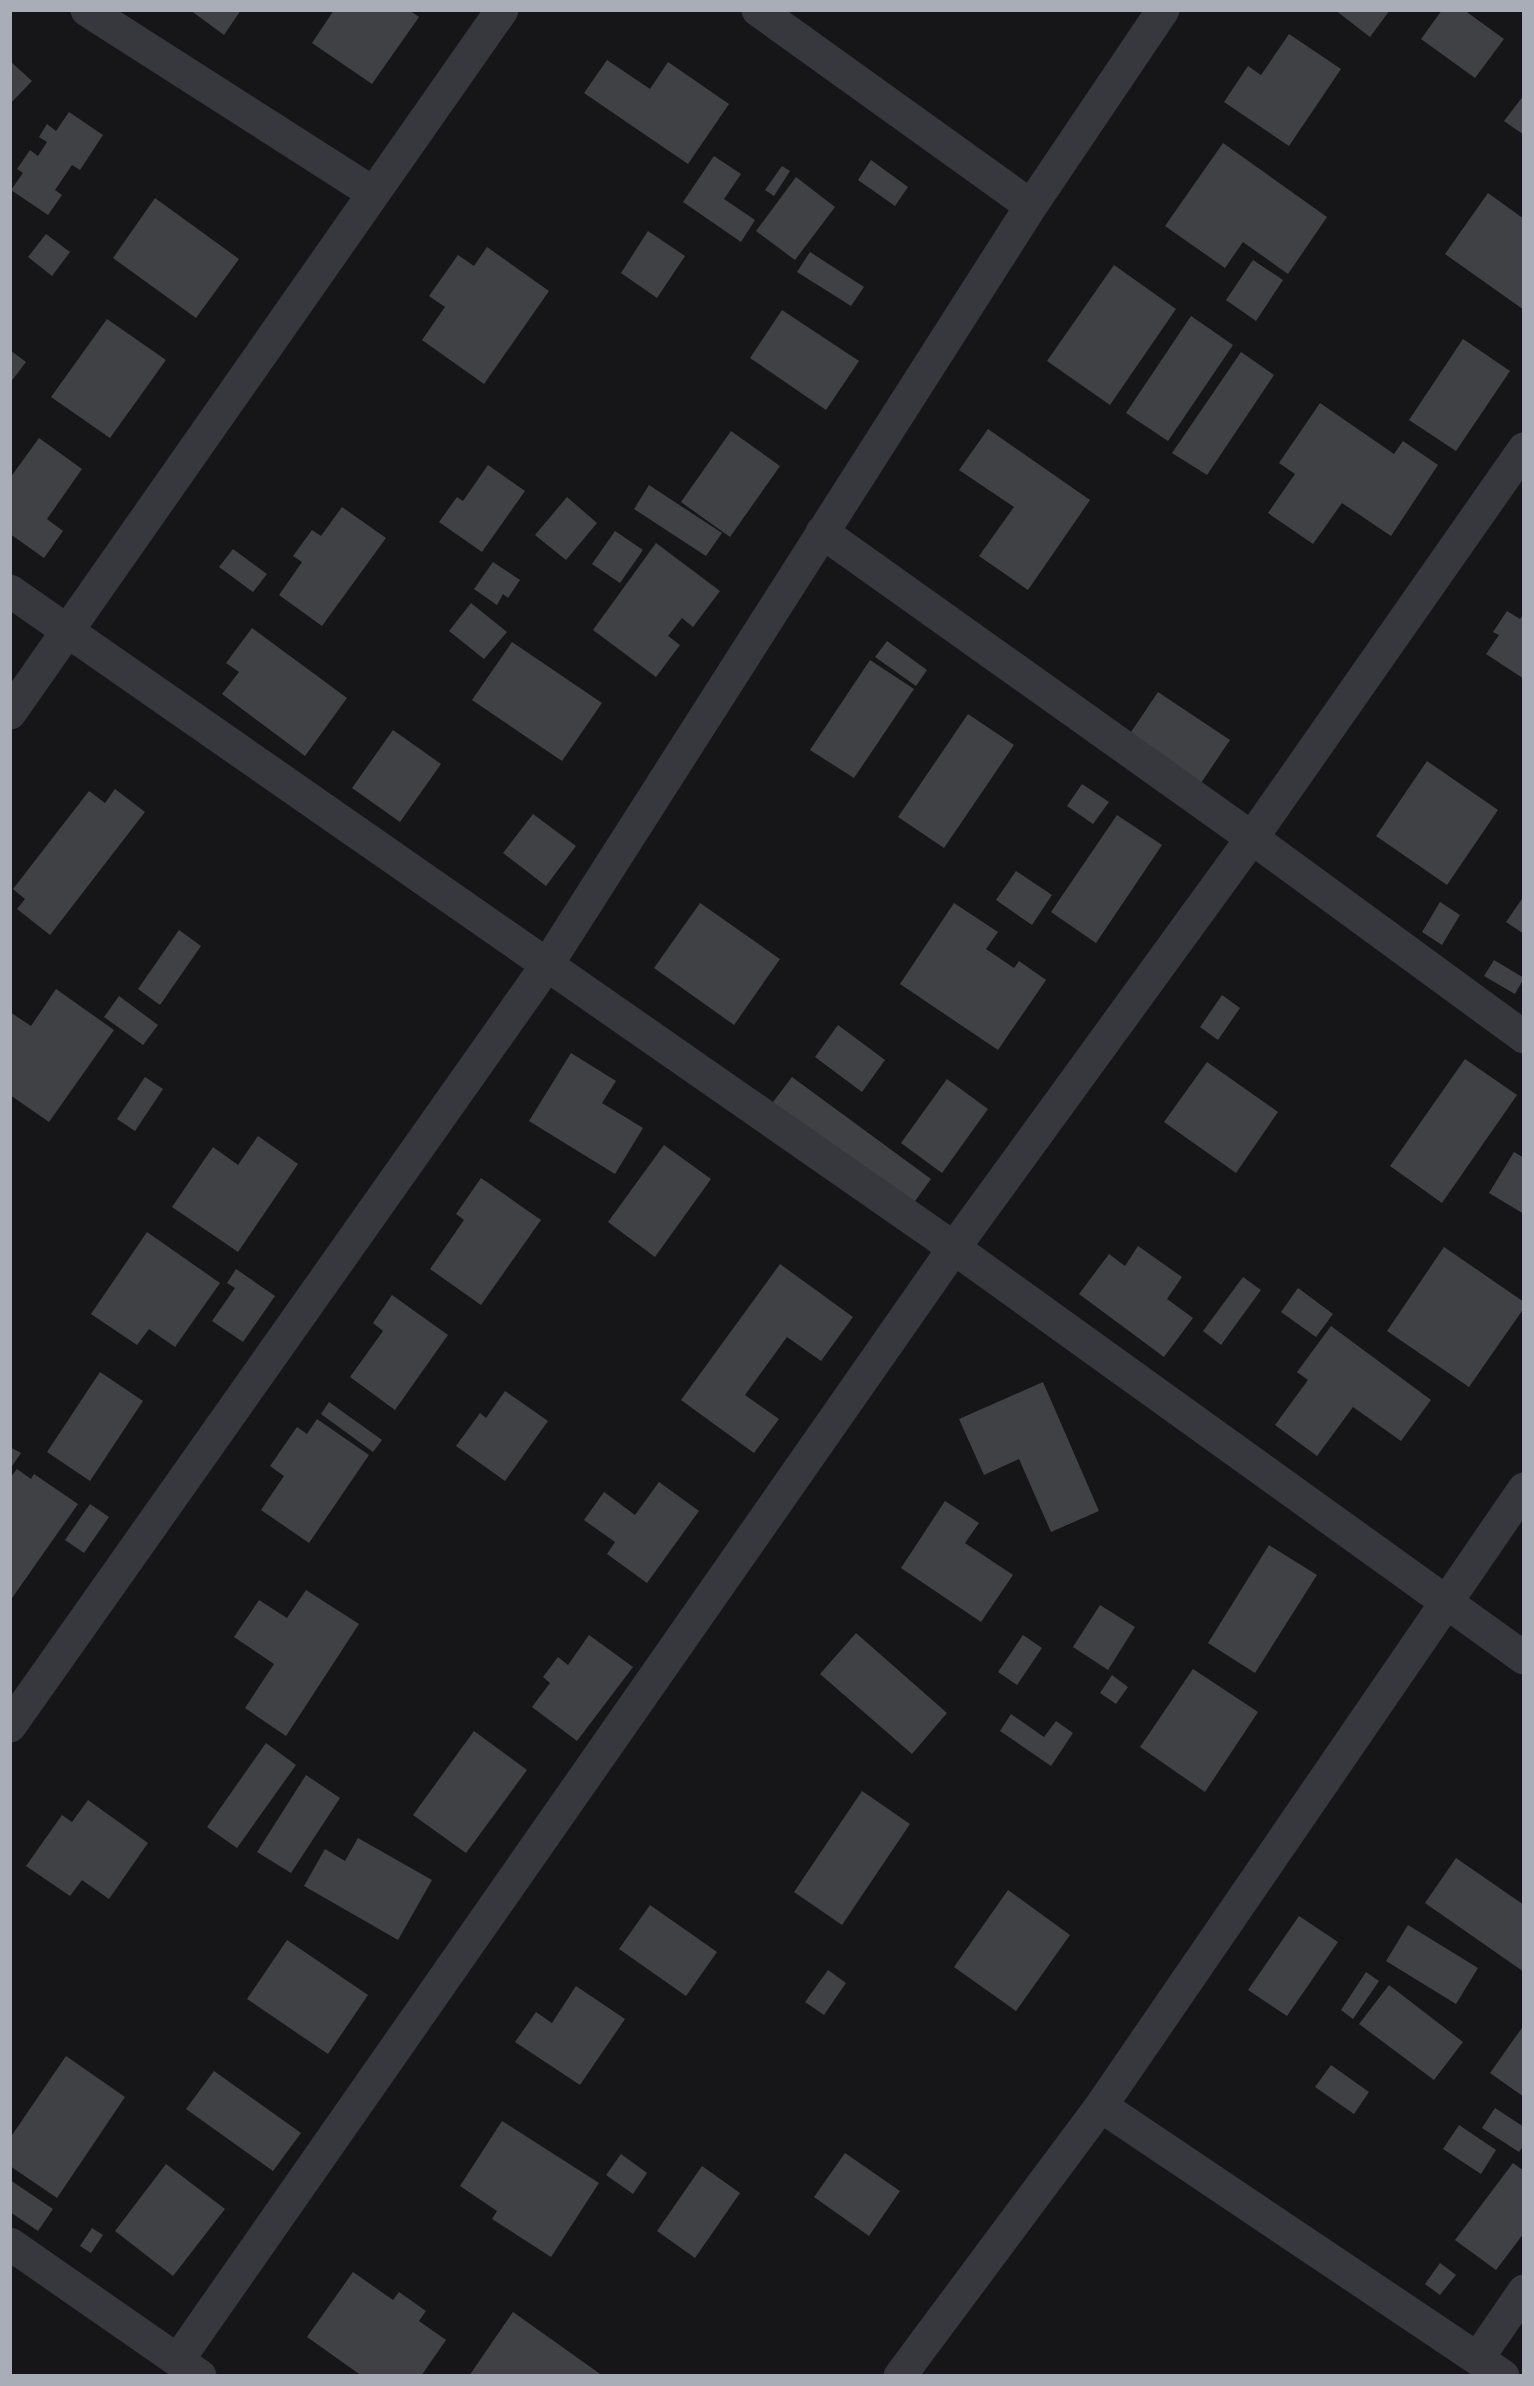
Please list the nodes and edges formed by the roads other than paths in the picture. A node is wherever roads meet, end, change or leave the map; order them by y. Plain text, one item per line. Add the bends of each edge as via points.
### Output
1 (87, 10) edge
2 (502, 10) edge
3 (758, 10) edge
4 (1163, 10) edge
5 (373, 193) junction
6 (1031, 206) junction
7 (1524, 448) edge
8 (822, 532) junction
9 (10, 591) edge
10 (68, 630) junction
11 (10, 713) edge
12 (1252, 838) junction
13 (547, 965) junction
14 (1524, 1037) edge
15 (954, 1248) junction
16 (1524, 1489) edge
17 (1444, 1602) junction
18 (1524, 1658) edge
19 (10, 1726) edge
20 (1101, 2106) junction
21 (10, 2244) edge
22 (1524, 2291) edge
23 (1491, 2367) edge
24 (189, 2368) edge
25 (900, 2376) edge

1 - 5 street
2 - 5 street
3 - 6 street
4 - 6 street
5 - 10 street
6 - 8 street
7 - 12 street
8 - 12 street
8 - 13 street
9 - 10 street
10 - 11 street
10 - 13 street
12 - 14 street
12 - 15 street
13 - 15 street
13 - 19 street
15 - 17 street
15 - 24 street
16 - 17 street
17 - 18 street
17 - 20 street
20 - 23 street
20 - 25 street
21 - 24 street
22 - 23 street

